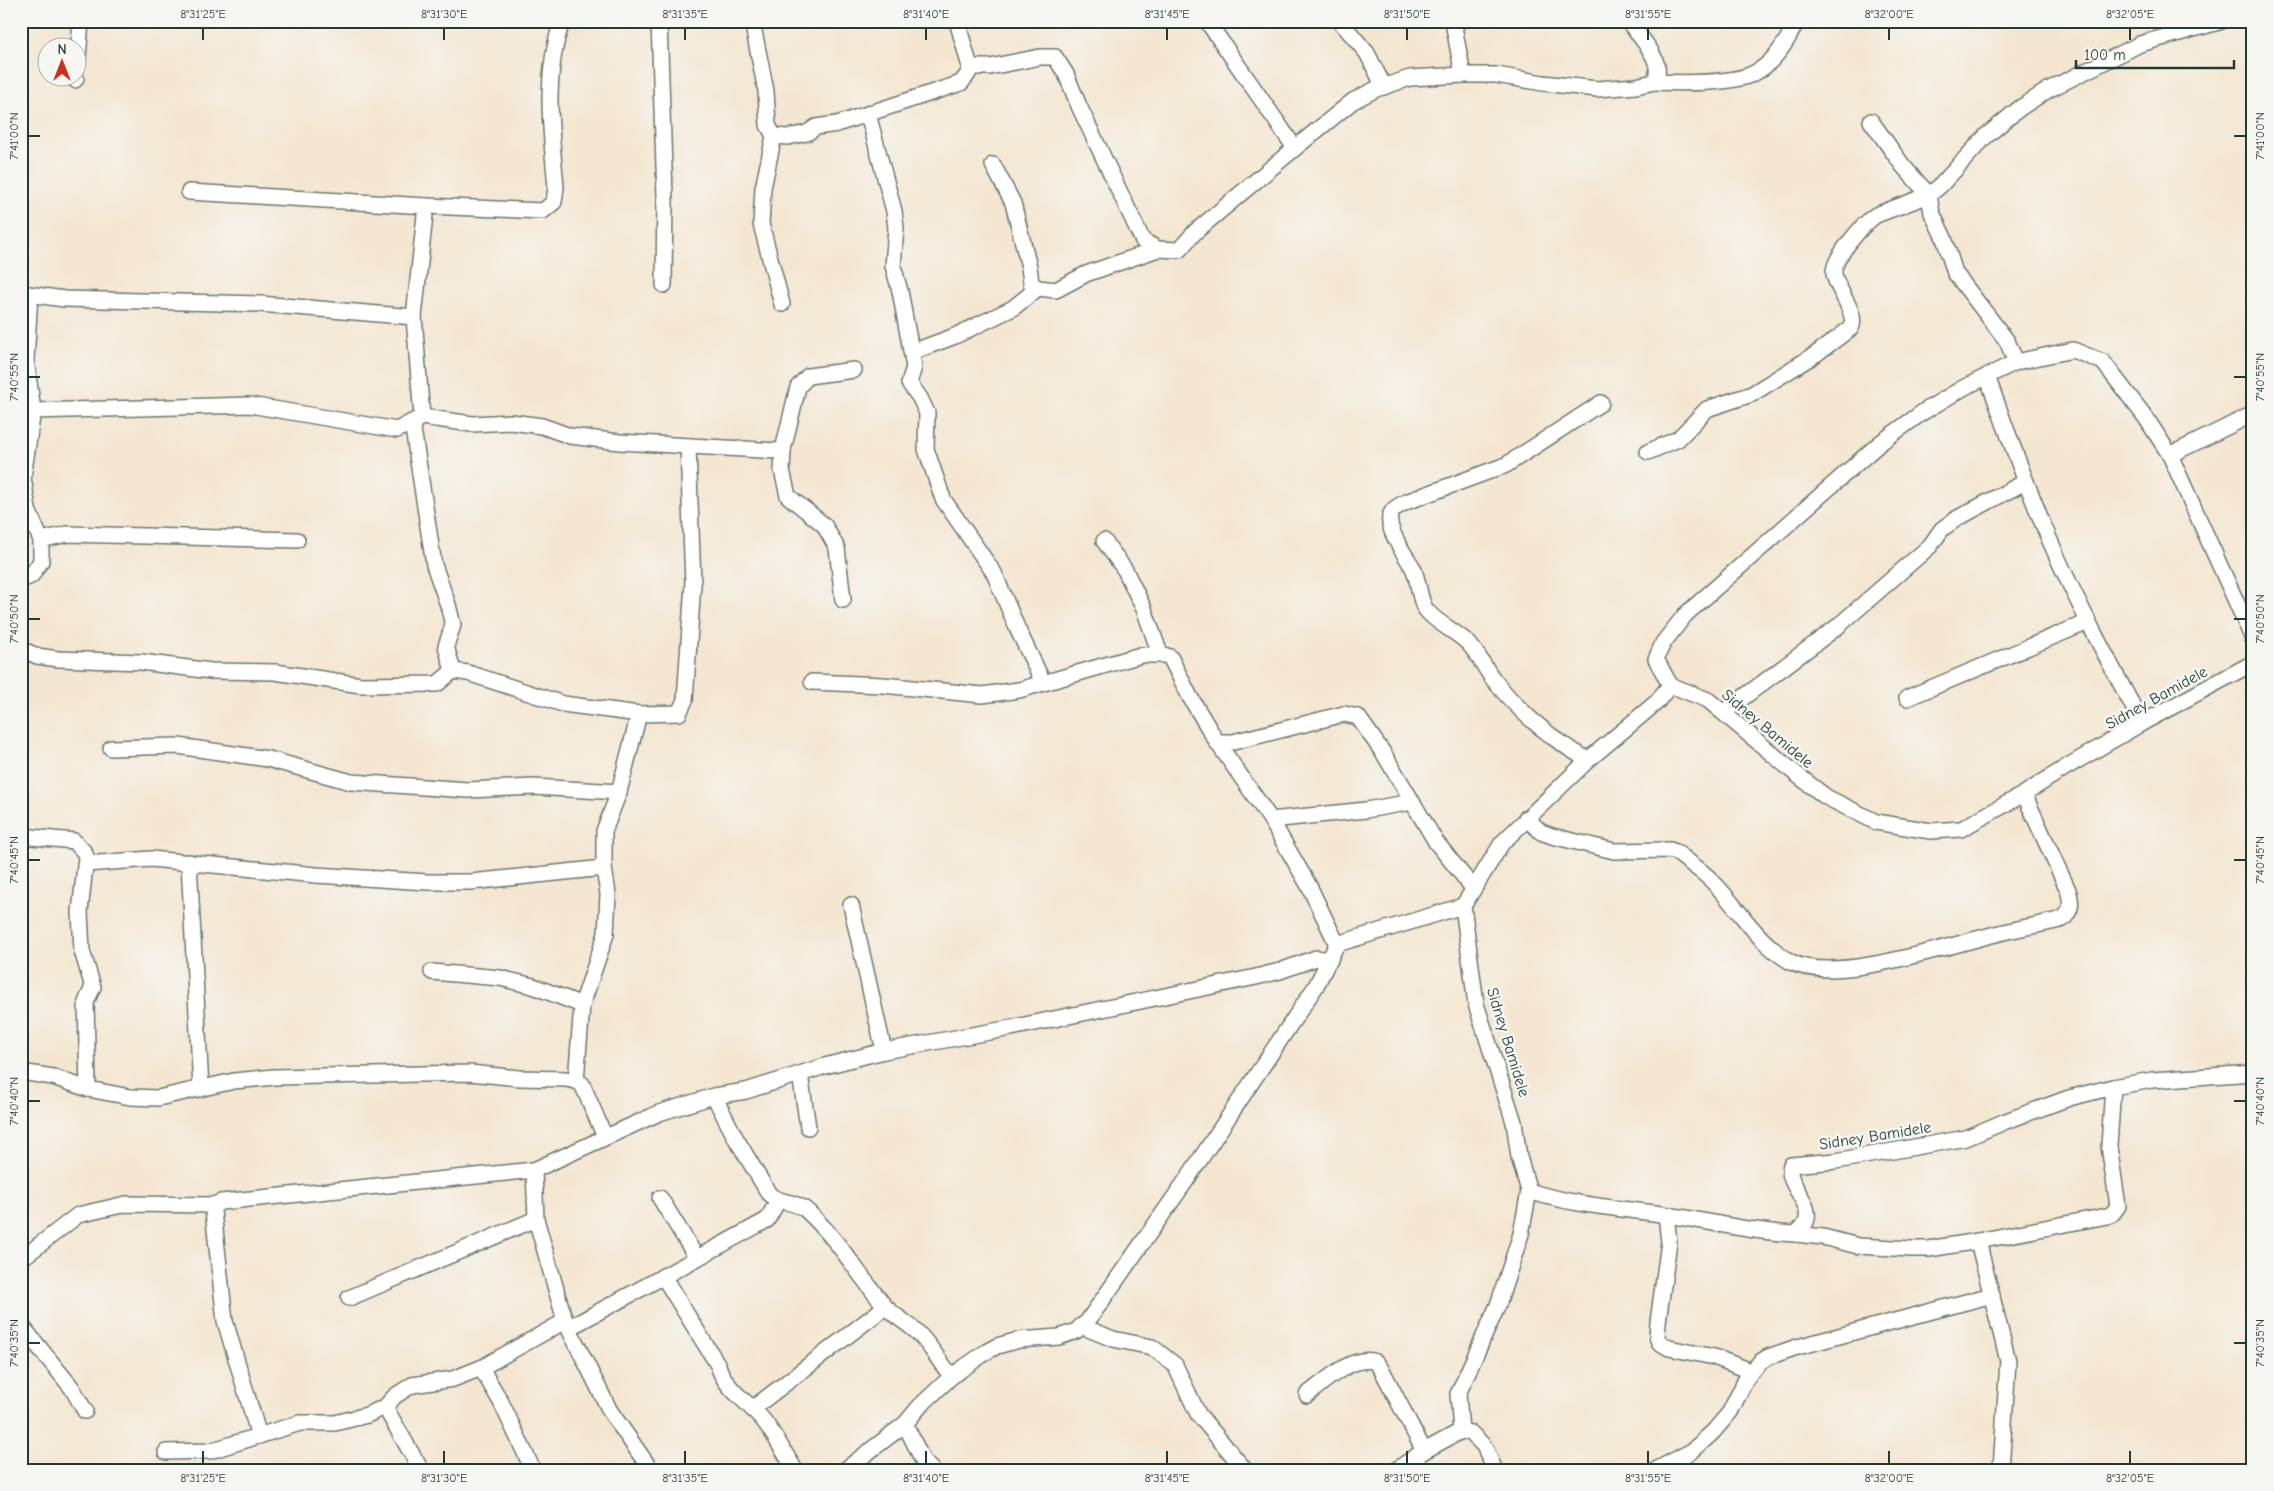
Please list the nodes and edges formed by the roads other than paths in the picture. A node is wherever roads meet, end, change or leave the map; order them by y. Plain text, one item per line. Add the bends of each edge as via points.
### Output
1 (81, 21) edge
2 (562, 21) edge
3 (658, 21) edge
4 (752, 21) edge
5 (957, 21) edge
6 (1207, 21) edge
7 (1340, 21) edge
8 (1459, 21) edge
9 (1628, 21) edge
10 (1796, 21) edge
11 (2222, 21) edge
12 (80, 38) edge
13 (970, 67) junction
14 (1463, 76) junction
15 (1660, 78) junction
16 (1384, 87) junction
17 (868, 114) junction
18 (1871, 121) dead end
19 (774, 136) junction
20 (1295, 148) junction
21 (993, 164) dead end
22 (189, 192) dead end
23 (1929, 195) junction
24 (426, 206) junction
25 (1158, 249) junction
26 (664, 285) dead end
27 (1038, 288) junction
28 (25, 294) edge
29 (782, 304) dead end
30 (414, 317) junction
31 (912, 352) junction
32 (2016, 362) junction
33 (854, 370) dead end
34 (1987, 376) junction
35 (1601, 403) dead end
36 (33, 411) junction
37 (2253, 414) edge
38 (417, 420) junction
39 (688, 446) junction
40 (783, 450) junction
41 (1648, 452) dead end
42 (2170, 455) junction
43 (2025, 482) junction
44 (41, 540) junction
45 (297, 540) dead end
46 (1104, 541) dead end
47 (21, 580) edge
48 (843, 600) dead end
49 (2088, 622) junction
50 (2253, 639) edge
51 (21, 649) edge
52 (1160, 654) junction
53 (2253, 663) edge
54 (453, 671) junction
55 (812, 682) dead end
56 (1043, 682) junction
57 (1670, 685) junction
58 (1907, 698) dead end
59 (1724, 712) junction
60 (640, 714) junction
61 (2142, 724) junction
62 (111, 748) dead end
63 (1229, 749) junction
64 (1588, 760) junction
65 (619, 792) junction
66 (2024, 794) junction
67 (1412, 802) junction
68 (1526, 818) junction
69 (1271, 820) junction
70 (21, 836) edge
71 (189, 862) junction
72 (86, 864) junction
73 (604, 868) junction
74 (1473, 888) junction
75 (851, 905) dead end
76 (1463, 906) junction
77 (1337, 944) junction
78 (1330, 960) junction
79 (432, 972) dead end
80 (582, 1005) junction
81 (884, 1051) junction
82 (21, 1072) edge
83 (2253, 1073) edge
84 (800, 1074) junction
85 (576, 1081) junction
86 (2113, 1087) junction
87 (201, 1089) junction
88 (88, 1090) junction
89 (714, 1096) junction
90 (808, 1127) dead end
91 (605, 1137) junction
92 (534, 1170) junction
93 (1529, 1191) junction
94 (660, 1198) dead end
95 (778, 1201) junction
96 (214, 1205) junction
97 (1666, 1215) junction
98 (536, 1219) junction
99 (1796, 1234) junction
100 (1978, 1241) junction
101 (697, 1258) junction
102 (21, 1260) edge
103 (663, 1276) junction
104 (1992, 1295) junction
105 (349, 1298) dead end
106 (885, 1307) junction
107 (566, 1324) junction
108 (21, 1325) edge
109 (1081, 1326) junction
110 (481, 1368) junction
111 (1751, 1371) junction
112 (952, 1376) junction
113 (1306, 1395) dead end
114 (385, 1407) junction
115 (752, 1409) junction
116 (85, 1411) dead end
117 (905, 1424) junction
118 (1461, 1431) junction
119 (259, 1436) junction
120 (1424, 1451) junction
121 (166, 1452) dead end
122 (421, 1470) edge
123 (533, 1470) edge
124 (651, 1470) edge
125 (795, 1470) edge
126 (845, 1470) edge
127 (932, 1470) edge
128 (1245, 1470) edge
129 (1396, 1470) edge
130 (1496, 1470) edge
131 (1656, 1470) edge
132 (2001, 1470) edge

1 - 12 street
2 - 24 street via 548,98 556,187 554,202 543,211
3 - 26 street via 665,197
4 - 19 street via 766,91 768,125
5 - 13 street
6 - 20 street
7 - 16 street via 1367,53
8 - 14 street via 1454,27
9 - 15 street via 1654,57
10 - 15 street via 1790,36 1775,55 1750,76 1696,82
11 - 23 street via 2140,44 2048,90 1986,136
13 - 17 street via 961,83
13 - 25 street via 996,66 1049,56 1058,59 1143,241
14 - 15 street via 1496,75 1597,88 1636,86
14 - 16 street via 1410,78
16 - 20 street via 1353,101
17 - 19 street via 816,127 807,133
17 - 31 street via 894,211 893,266
18 - 23 street via 1903,166
19 - 29 street via 763,188 761,224
20 - 25 street via 1195,232 1179,250
21 - 27 street via 1012,203 1031,283
22 - 24 street
23 - 32 street via 1932,213 1944,238 1954,273 2007,341
23 - 41 street via 1868,220 1836,263 1834,276 1853,317 1851,328 1752,394 1707,409 1678,439
24 - 30 street
25 - 27 street via 1086,274 1056,290
27 - 31 street via 1013,308 955,336
28 - 30 street via 64,299 260,304
28 - 36 street via 26,360
30 - 38 street
31 - 56 street via 914,367 909,382 926,413 926,449 943,499 994,573
32 - 34 street
32 - 42 street via 2073,350 2103,362
33 - 40 street via 808,376 798,386
34 - 43 street
34 - 57 street via 1923,412 1880,443 1685,615 1663,643 1656,659
35 - 64 street via 1506,465 1406,502 1394,509 1390,518 1391,528 1418,580 1426,610 1465,641 1494,680 1541,729
36 - 38 street via 250,405 397,430
36 - 44 street via 23,477 28,510
37 - 42 street
38 - 39 street via 472,424 511,422 542,426 570,436
38 - 54 street via 434,565 452,625 446,646
39 - 40 street
39 - 60 street via 693,584 685,700 679,713
40 - 48 street via 782,470 788,496 824,525 837,548
42 - 50 street
43 - 49 street
43 - 59 street via 1942,529 1930,546 1837,627
44 - 45 street via 67,534
44 - 47 street via 42,561 31,576
46 - 52 street via 1126,570
49 - 58 street
49 - 61 street
51 - 54 street via 58,659 141,662 211,671 275,672 361,684 437,684
52 - 56 street via 1141,655
52 - 63 street via 1170,657 1217,742
53 - 61 street, Sidney Bamidele
54 - 60 street via 563,704
55 - 56 street via 883,685 972,695 1019,690
57 - 59 street, Sidney Bamidele via 1708,700
57 - 64 street via 1657,702
59 - 66 street, Sidney Bamidele via 1826,797 1876,822 1931,831 1961,829
60 - 65 street
61 - 66 street, Sidney Bamidele
62 - 65 street via 178,746 268,759 351,782 468,790 534,787
63 - 67 street via 1286,727 1348,714 1358,717 1366,727
63 - 69 street
64 - 68 street
65 - 73 street via 604,831
66 - 68 street via 2072,902 2070,912 2063,919 1997,933 1897,961 1816,968 1791,961 1758,938 1711,880 1676,852 1614,851 1541,832
67 - 69 street
67 - 74 street via 1436,842
68 - 74 street via 1502,843
69 - 77 street via 1309,886
70 - 72 street via 74,841 85,853
71 - 72 street via 151,859
71 - 73 street via 427,882 471,882
71 - 87 street
72 - 88 street via 80,912 82,951 93,987 86,1002
73 - 80 street via 608,894 606,934
74 - 76 street
75 - 81 street
76 - 77 street
76 - 93 street, Sidney Bamidele via 1476,1004 1512,1114
77 - 78 street
78 - 81 street via 1316,958 1256,977
78 - 109 street via 1250,1086 1087,1322
79 - 80 street via 500,978 533,986
80 - 85 street
81 - 84 street
82 - 88 street via 53,1077
83 - 86 street, Sidney Bamidele via 2152,1080
84 - 89 street via 746,1091
84 - 90 street
85 - 87 street via 441,1073 274,1077 234,1081
85 - 91 street via 582,1084
86 - 99 street, Sidney Bamidele via 2069,1098 1966,1138 1791,1165 1790,1173 1807,1215
86 - 100 street via 2109,1146 2118,1206 2115,1211 2107,1216
87 - 88 street via 158,1098
89 - 91 street via 659,1113
89 - 95 street via 768,1194
91 - 92 street
92 - 96 street
92 - 98 street
93 - 97 street via 1594,1207
93 - 118 street via 1521,1234 1498,1305 1458,1394
94 - 101 street
95 - 101 street via 767,1220
95 - 106 street via 794,1203 805,1209 844,1250
96 - 102 street via 126,1204 78,1215
96 - 119 street via 226,1321
97 - 99 street via 1760,1232
97 - 111 street via 1669,1242 1658,1322 1659,1342 1669,1348 1714,1357
98 - 105 street
98 - 107 street
99 - 100 street via 1858,1246 1911,1249
100 - 104 street
101 - 103 street
103 - 107 street via 578,1323
103 - 115 street via 718,1365 720,1374
104 - 111 street via 1794,1348 1768,1357
104 - 132 street via 2008,1361
106 - 112 street via 920,1335
106 - 115 street
107 - 110 street
107 - 124 street via 610,1412
108 - 116 street via 72,1388
109 - 112 street via 1059,1337 1019,1340 997,1346
109 - 128 street via 1113,1339 1152,1347 1175,1365 1198,1414
110 - 114 street via 452,1379 412,1385
110 - 123 street
111 - 131 street via 1730,1412 1713,1432 1692,1450
112 - 117 street
113 - 120 street via 1355,1363 1365,1360 1376,1362
114 - 119 street via 367,1416 335,1423 300,1423
114 - 122 street
115 - 125 street via 763,1420
117 - 126 street
117 - 127 street via 923,1461
118 - 120 street
118 - 130 street via 1471,1433 1484,1446
119 - 121 street via 210,1451
120 - 129 street

